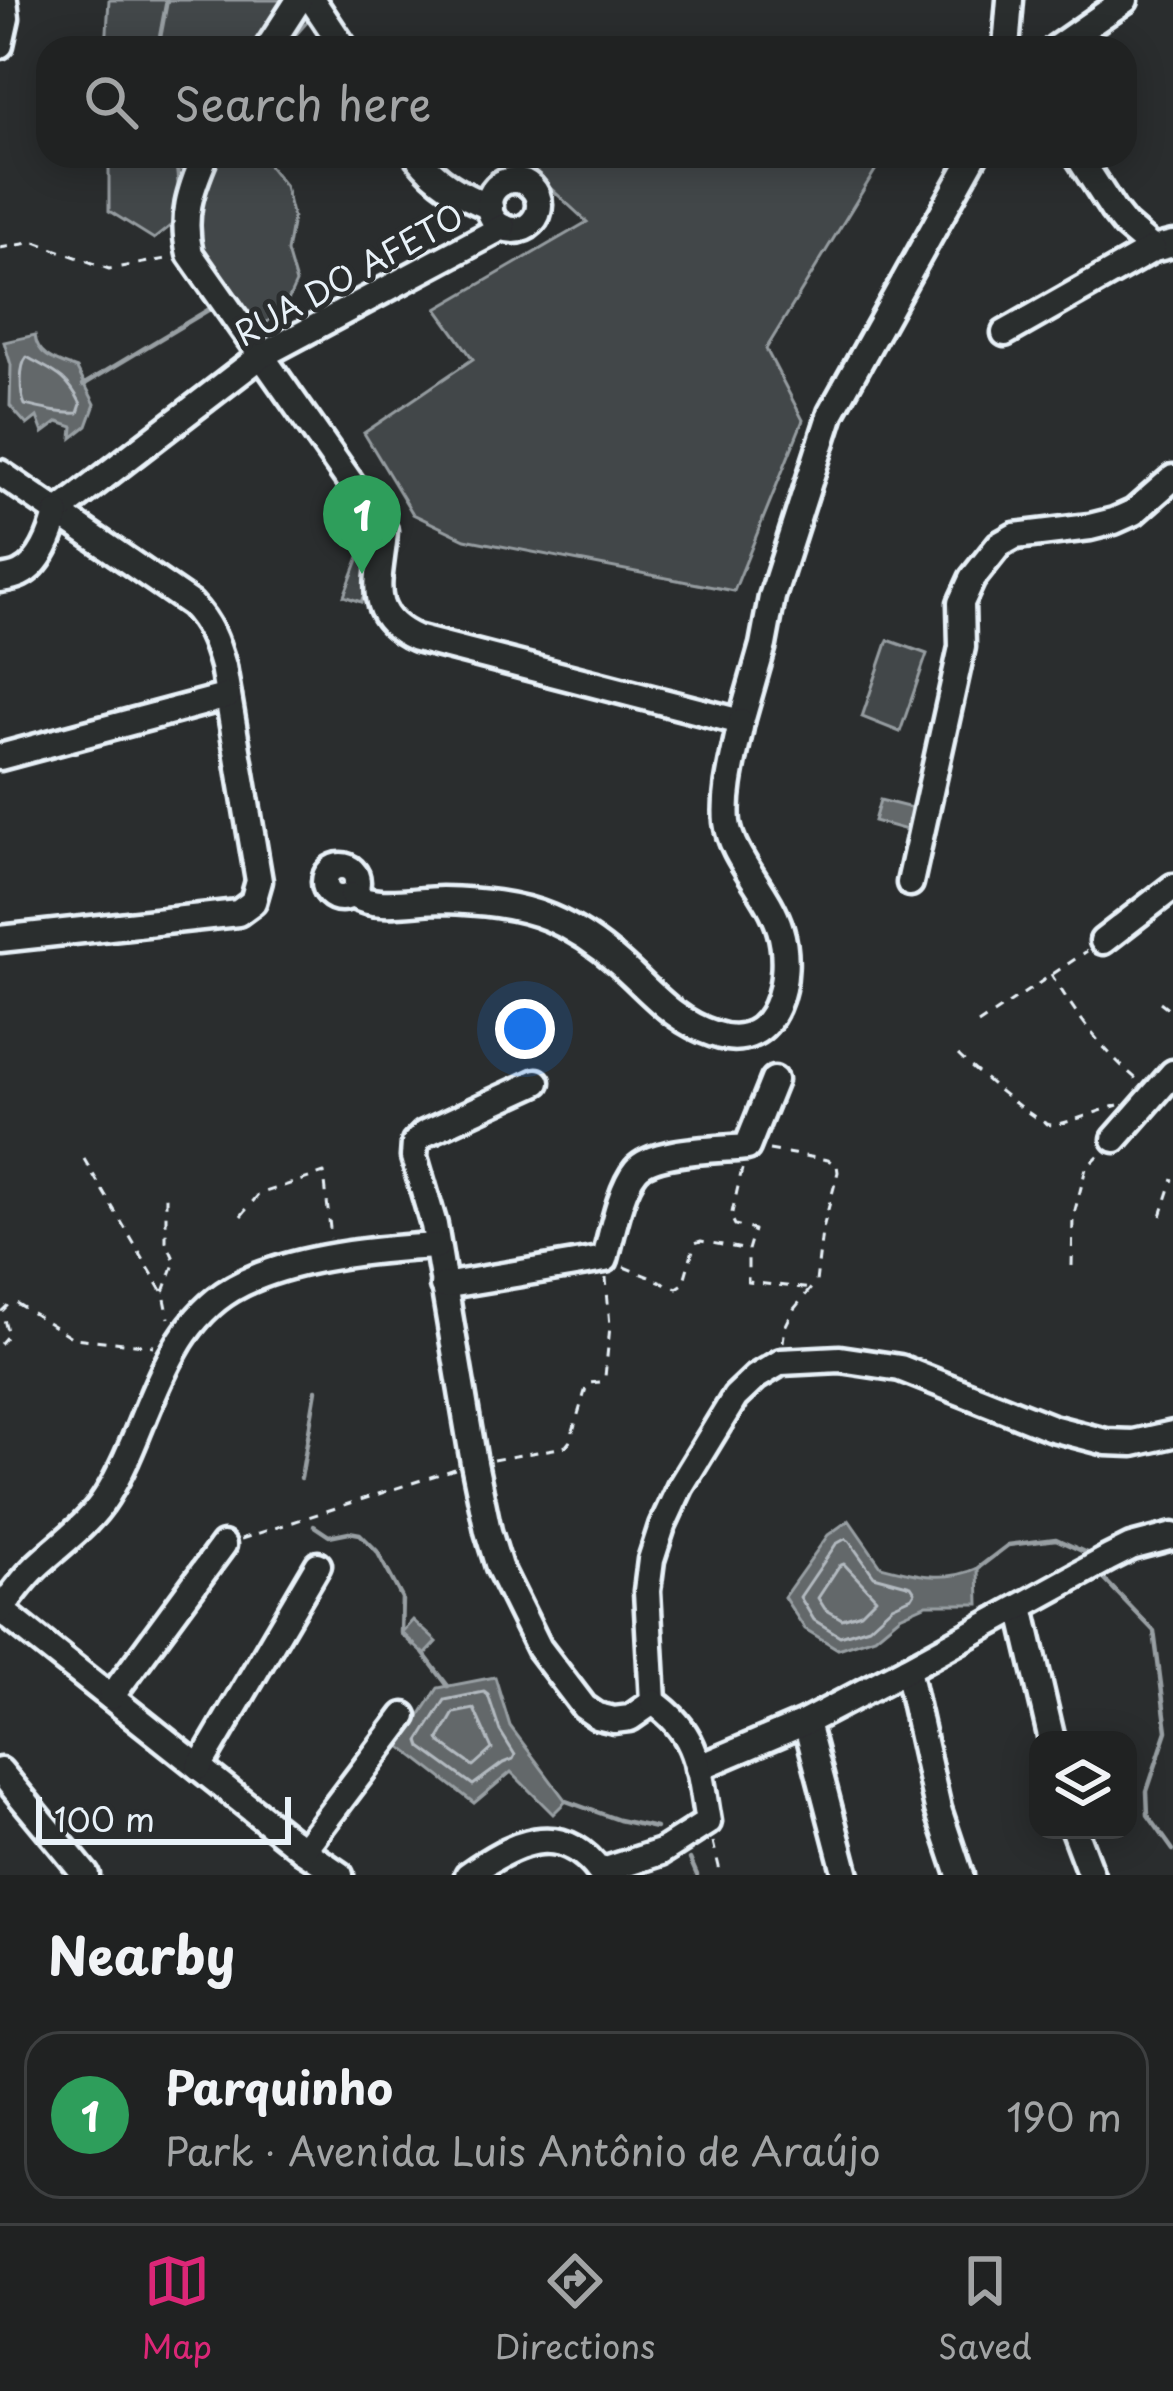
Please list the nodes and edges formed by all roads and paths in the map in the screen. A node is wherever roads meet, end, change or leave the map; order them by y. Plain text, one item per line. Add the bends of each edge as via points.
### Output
1 (4, 0) edge
2 (299, 0) edge
3 (312, 0) edge
4 (1010, 0) edge
5 (1125, 0) edge
6 (276, 36) edge
7 (336, 36) edge
8 (1007, 36) edge
9 (1073, 36) edge
10 (0, 45) edge
11 (200, 168) edge
12 (426, 168) edge
13 (967, 168) edge
14 (1086, 168) edge
15 (1163, 246) edge
16 (0, 248) edge
17 (190, 254) junction
18 (1005, 333) dead end
19 (261, 356) junction
20 (0, 472) edge
21 (1173, 478) edge
22 (57, 513) junction
23 (11, 576) edge
24 (228, 696) junction
25 (742, 722) junction
26 (0, 757) edge
27 (910, 884) dead end
28 (1173, 887) edge
29 (352, 895) dead end
30 (0, 939) edge
31 (1103, 941) joint
32 (1051, 974) junction
33 (1160, 1002) dead end
34 (1173, 1012) edge
35 (978, 1024) dead end
36 (958, 1055) dead end
37 (1173, 1073) edge
38 (774, 1080) dead end
39 (537, 1082) dead end
40 (1155, 1092) junction
41 (1119, 1104) dead end
42 (1115, 1139) joint
43 (746, 1147) junction
44 (85, 1159) dead end
45 (1173, 1179) edge
46 (166, 1190) dead end
47 (241, 1216) dead end
48 (1161, 1216) dead end
49 (437, 1246) junction
50 (748, 1250) junction
51 (333, 1258) junction
52 (604, 1259) junction
53 (1072, 1266) dead end
54 (443, 1286) junction
55 (813, 1289) junction
56 (164, 1294) junction
57 (0, 1344) edge
58 (176, 1348) junction
59 (781, 1362) junction
60 (1173, 1434) edge
61 (474, 1463) junction
62 (1173, 1536) edge
63 (224, 1545) joint
64 (318, 1564) dead end
65 (1021, 1607) junction
66 (0, 1610) edge
67 (907, 1669) junction
68 (112, 1697) junction
69 (653, 1702) junction
70 (404, 1716) dead end
71 (806, 1721) junction
72 (1050, 1731) edge
73 (199, 1767) junction
74 (698, 1768) junction
75 (0, 1772) edge
76 (708, 1822) junction
77 (1078, 1839) edge
78 (303, 1850) junction
79 (86, 1875) edge
80 (340, 1875) edge
81 (468, 1875) edge
82 (721, 1875) edge
83 (847, 1875) edge
84 (960, 1875) edge
85 (1091, 1875) edge

1 - 10 street
2 - 6 street
3 - 7 street
4 - 8 street
5 - 9 street
11 - 17 street via 185,214
12 - 19 street, RUA DO AFETO via 496,217
13 - 25 street via 831,413
14 - 15 street via 1125,225
15 - 18 street
16 - 17 path via 35,242 109,269
17 - 19 street
19 - 22 street, RUA DO AFETO
19 - 25 street via 384,530 378,600 398,630
20 - 22 street
21 - 27 street via 1114,521 1015,536 972,579
22 - 23 street via 45,546
22 - 24 street via 206,619
24 - 26 street
24 - 30 street via 258,870 246,909
25 - 29 street via 727,822 765,893 786,956 778,1006 744,1036 688,1024 585,936 550,918 478,902
28 - 31 street
31 - 32 path
32 - 35 path
32 - 40 path via 1109,1055
33 - 34 path
36 - 41 path via 1037,1122 1052,1125
37 - 40 street
38 - 43 street
39 - 49 street via 416,1143
40 - 42 street
42 - 53 path via 1086,1168
43 - 50 path via 731,1217 754,1230
43 - 52 street via 643,1163
43 - 55 path via 837,1166
44 - 56 path
45 - 48 path
46 - 56 path via 166,1241 176,1261
47 - 51 path via 259,1194 324,1173
49 - 51 street
49 - 54 street
50 - 52 path via 695,1243 677,1288
50 - 55 path via 748,1282
51 - 58 street via 222,1295
52 - 54 street
52 - 61 path via 605,1378 586,1388 570,1441
54 - 61 street
55 - 59 path via 784,1327
56 - 58 path
57 - 58 path via 8,1335 2,1311 16,1303 73,1338
58 - 66 street via 106,1497
59 - 60 street via 900,1368 1106,1442
59 - 69 street via 735,1397 662,1526 647,1591
61 - 63 path
61 - 69 street via 515,1604 568,1688 584,1707 614,1720
62 - 65 street via 1131,1547
63 - 68 street
64 - 73 street
65 - 67 street
65 - 72 street
66 - 68 street
67 - 71 street
67 - 84 street
68 - 73 street
69 - 74 street via 679,1723
70 - 78 street
71 - 74 street
71 - 83 street
73 - 78 street
74 - 76 street
75 - 79 street
76 - 81 street via 661,1852 600,1872 577,1851 543,1839
76 - 82 path
77 - 85 street
78 - 80 street

